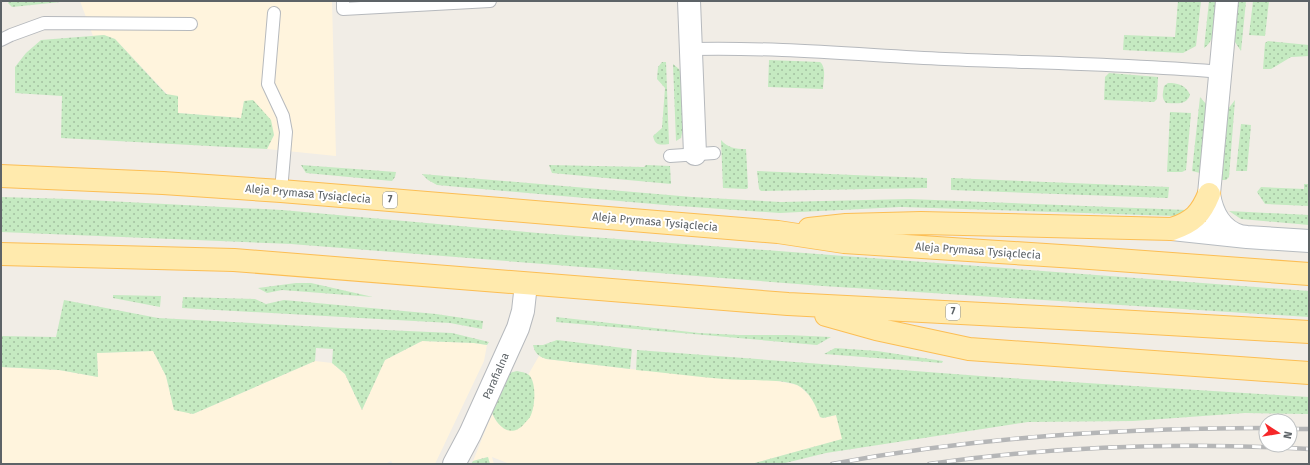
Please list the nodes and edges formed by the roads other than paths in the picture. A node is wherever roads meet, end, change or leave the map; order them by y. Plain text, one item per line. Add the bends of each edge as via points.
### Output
1 (343, 1) edge
2 (490, 1) edge
3 (689, 1) edge
4 (1227, 1) edge
5 (274, 13) dead end
6 (191, 24) dead end
7 (1, 40) edge
8 (691, 49) junction
9 (1221, 72) junction
10 (704, 154) joint
11 (670, 156) dead end
12 (1, 176) edge
13 (281, 191) junction
14 (1209, 194) junction
15 (1172, 229) junction
16 (778, 232) junction
17 (1247, 237) junction
18 (1309, 242) edge
19 (1, 254) edge
20 (1309, 274) edge
21 (526, 284) junction
22 (788, 304) junction
23 (1309, 332) edge
24 (1309, 373) edge
25 (454, 464) edge

1 - 2 lane via 343,9
3 - 8 street
4 - 9 street
5 - 13 lane via 268,84 283,116 286,132
6 - 7 lane via 44,23
8 - 9 lane via 1161,67
8 - 10 street
9 - 14 street
10 - 11 lane
12 - 13 main road, Aleja Prymasa Tysiąclecia / 7
13 - 16 main road, Aleja Prymasa Tysiąclecia / 7
14 - 15 main road via 1205,205 1191,221
14 - 17 street via 1215,216 1222,224 1229,231
15 - 16 main road via 921,223 846,225
15 - 17 street
16 - 20 main road, Aleja Prymasa Tysiąclecia / 7 via 844,242
17 - 18 street
19 - 21 main road, 7 via 234,260
21 - 22 main road, 7
21 - 25 street, Parafialna via 518,328
22 - 23 main road, 7
22 - 24 main road via 876,329 970,349

